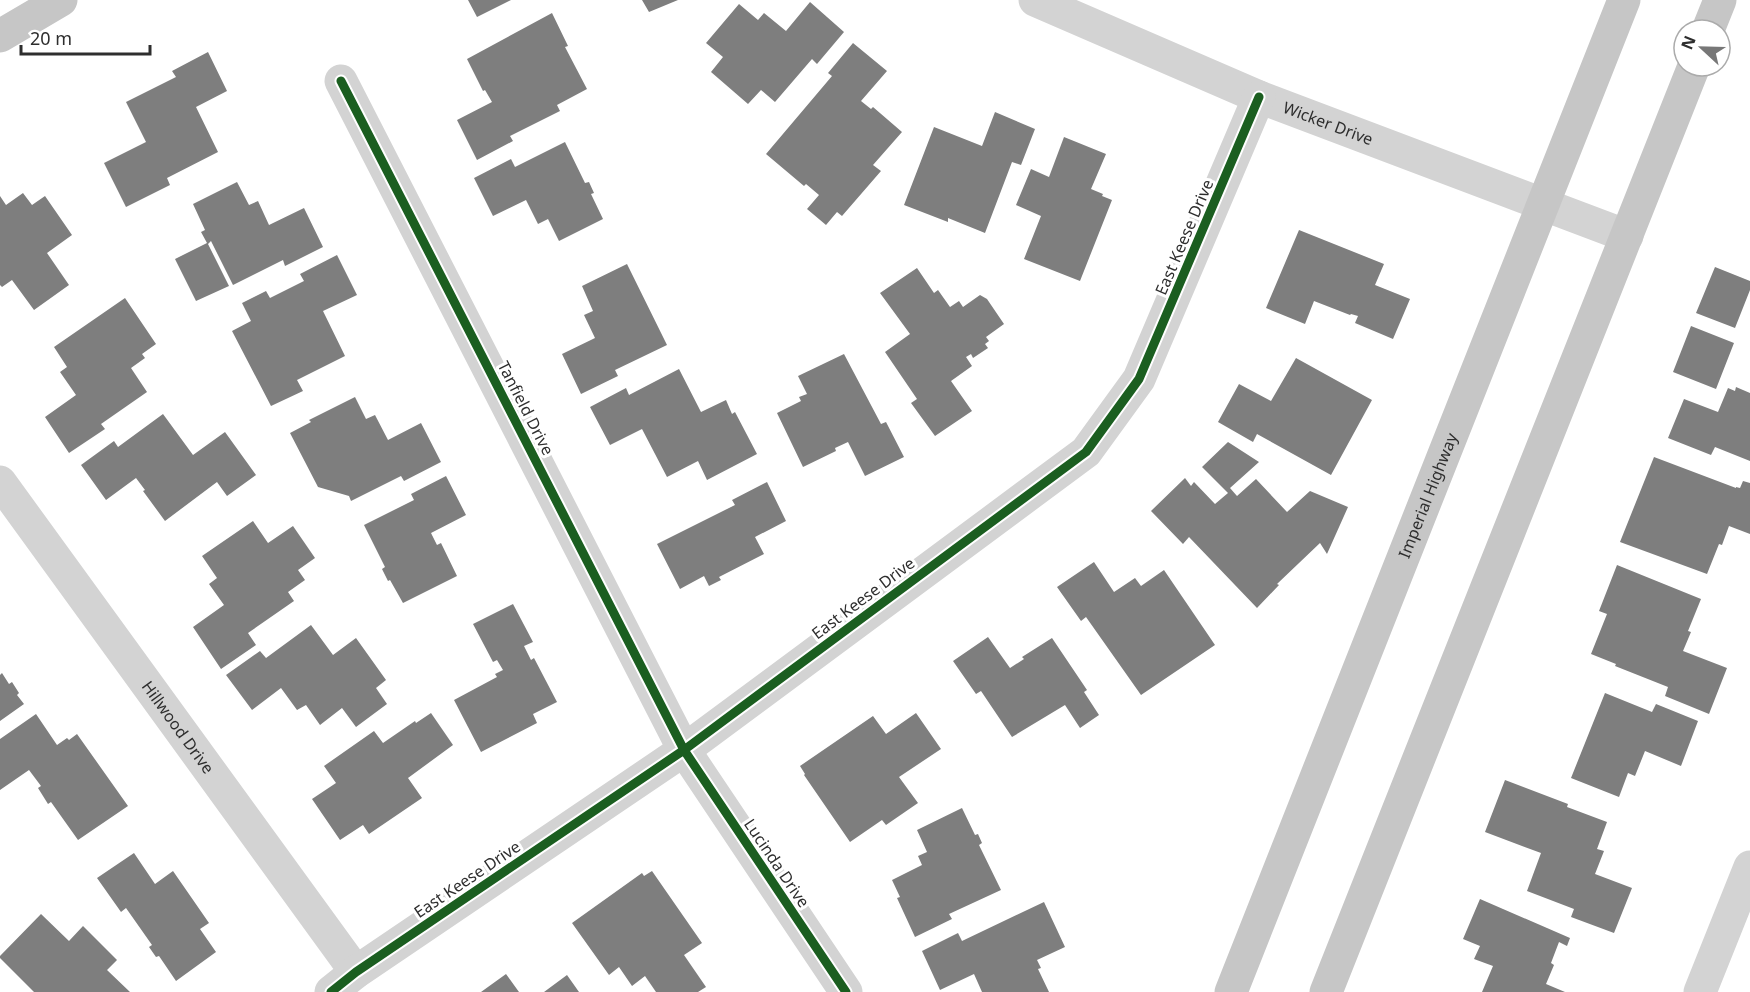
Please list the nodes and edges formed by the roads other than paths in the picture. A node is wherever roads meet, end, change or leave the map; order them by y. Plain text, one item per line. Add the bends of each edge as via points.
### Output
1 (61, 0) edge
2 (1035, 0) edge
3 (1624, 0) edge
4 (1720, 0) edge
5 (1713, 18) edge
6 (0, 36) edge
7 (1689, 78) edge
8 (341, 81) dead end
9 (1259, 97) junction
10 (1543, 204) junction
11 (1627, 236) junction
12 (0, 482) edge
13 (684, 750) junction
14 (1750, 867) edge
15 (356, 972) junction
16 (331, 992) edge
17 (846, 992) edge
18 (1232, 992) edge
19 (1326, 992) edge
20 (1700, 992) edge

1 - 6 main road
2 - 9 street, Wicker Drive
3 - 10 main road, Imperial Highway
4 - 5 main road
7 - 11 main road
8 - 13 street, Tanfield Drive
9 - 10 street, Wicker Drive
9 - 13 street, East Keese Drive via 1139,379 1086,452
10 - 11 street, Wicker Drive
10 - 18 main road, Imperial Highway
11 - 19 main road
12 - 15 street, Hillwood Drive
13 - 15 street, East Keese Drive
13 - 17 street, Lucinda Drive
14 - 20 street
15 - 16 street, East Keese Drive

